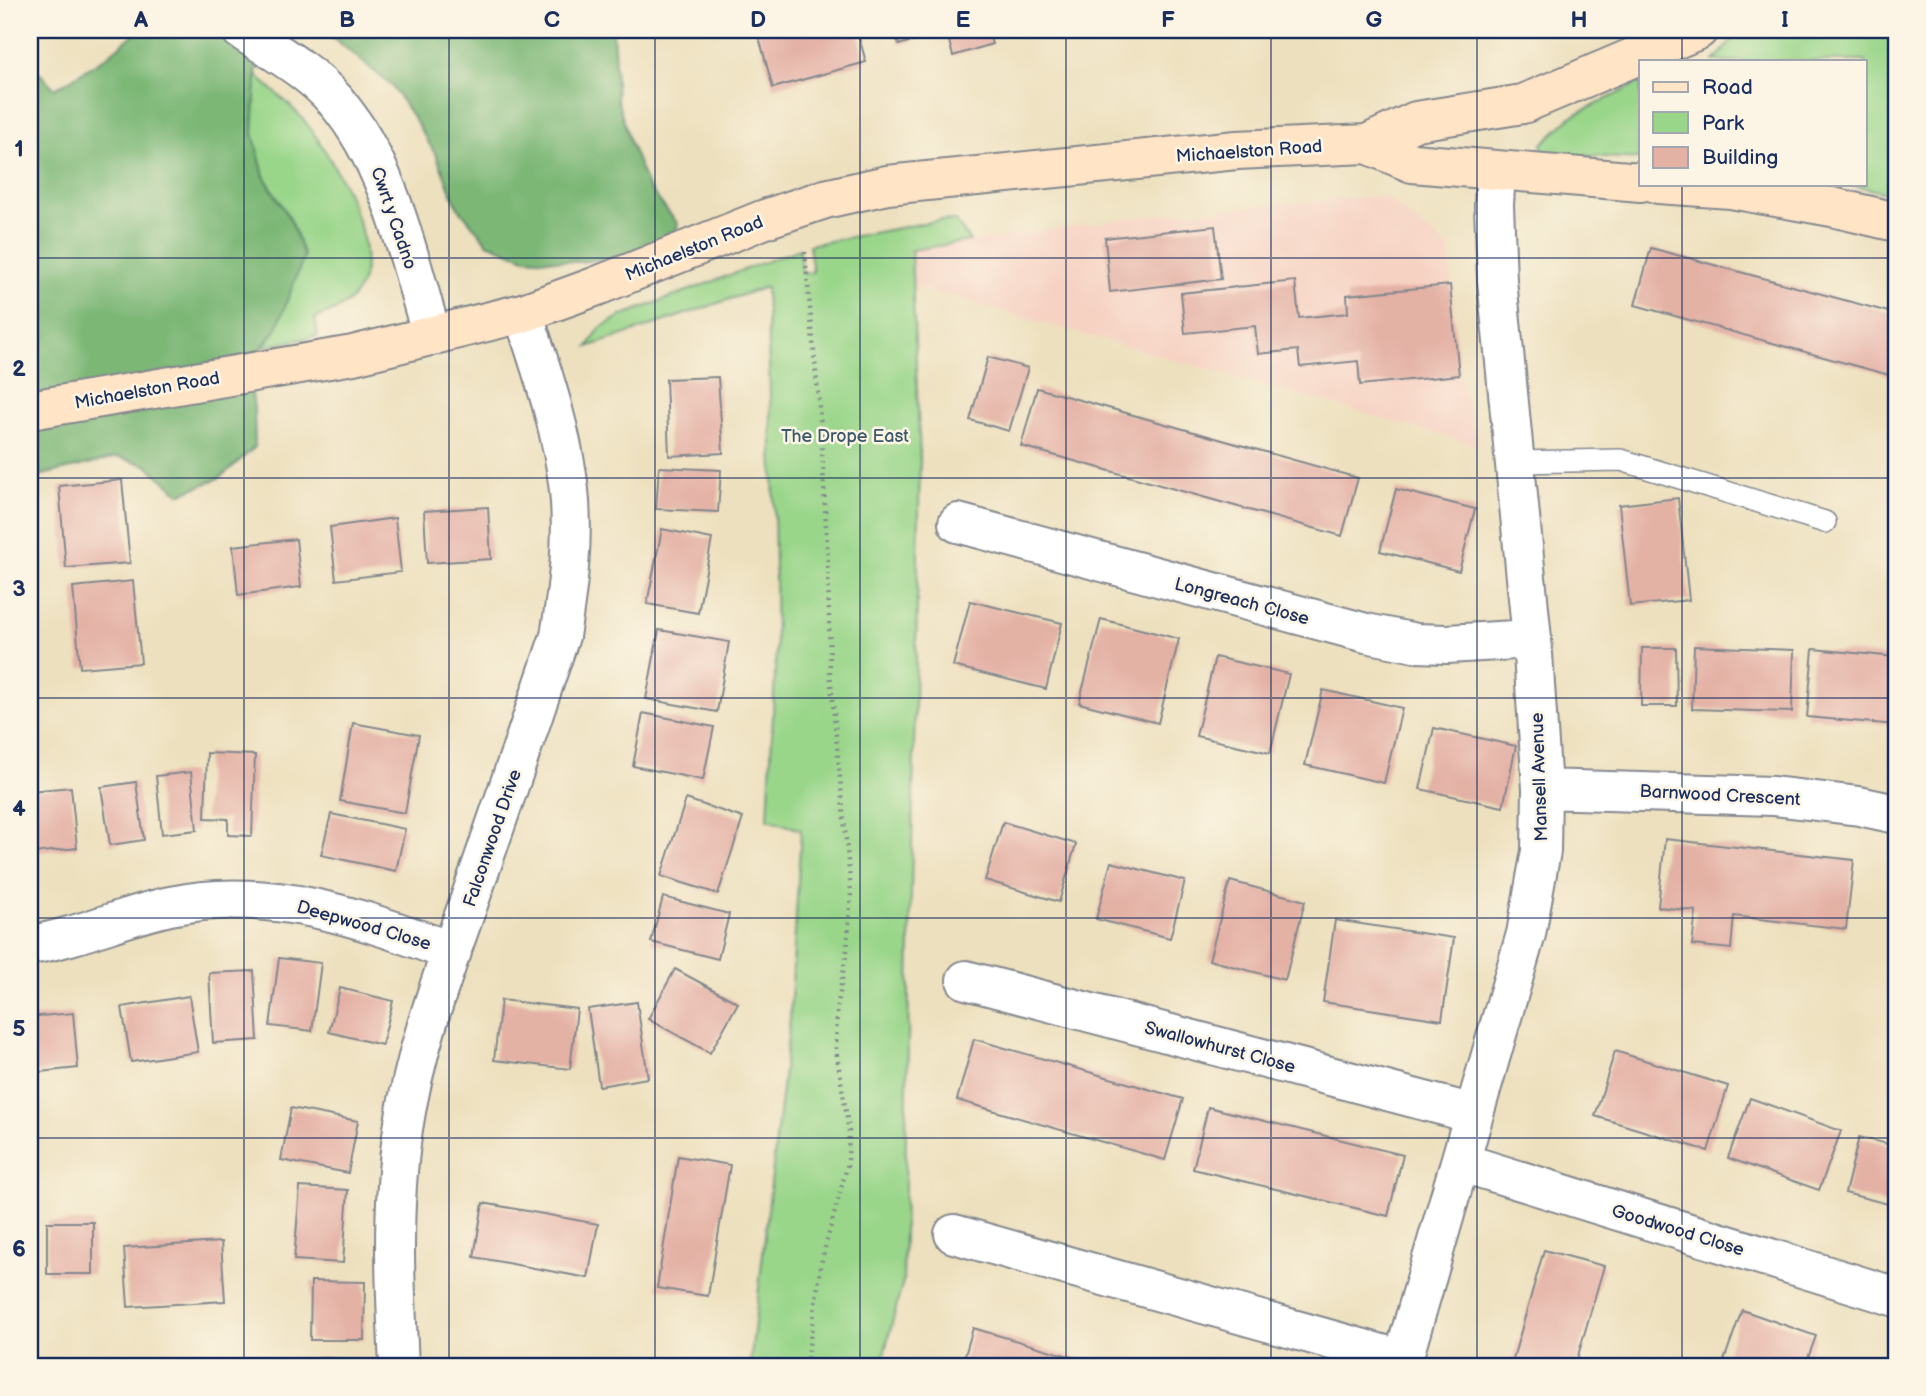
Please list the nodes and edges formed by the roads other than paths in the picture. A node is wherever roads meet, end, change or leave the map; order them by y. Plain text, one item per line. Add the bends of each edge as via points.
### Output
1 (241, 30) edge
2 (1691, 41) edge
3 (1639, 60) edge
4 (1640, 60) edge
5 (1367, 144) junction
6 (1496, 171) junction
7 (1639, 182) edge
8 (1705, 186) edge
9 (1728, 187) edge
10 (1896, 222) edge
11 (523, 313) junction
12 (432, 336) junction
13 (30, 410) edge
14 (1514, 462) junction
15 (1825, 522) dead end
16 (958, 523) dead end
17 (1532, 639) junction
18 (1542, 789) junction
19 (1896, 814) edge
20 (30, 945) edge
21 (452, 952) junction
22 (966, 980) dead end
23 (1474, 1114) junction
24 (1460, 1163) junction
25 (954, 1234) dead end
26 (1896, 1297) edge
27 (1402, 1363) edge
28 (399, 1366) edge

1 - 12 street, Cwrt y Cadno via 335,99 356,130 390,199
2 - 4 street, Michaelston Road
3 - 5 street, Michaelston Road via 1523,104 1416,121
5 - 6 street, Michaelston Road via 1412,163
5 - 11 street, Michaelston Road via 1224,152 887,185 765,219
6 - 7 street, Michaelston Road
6 - 14 street, Mansell Avenue via 1496,267
8 - 9 street
9 - 10 street
11 - 12 street, Michaelston Road
11 - 21 street, Falconwood Drive via 563,453 569,494 567,594 560,636
12 - 13 street, Michaelston Road via 328,359
14 - 15 lane via 1621,460
14 - 17 street, Mansell Avenue
16 - 17 street, Longreach Close via 1366,633 1416,643
17 - 18 street, Mansell Avenue
18 - 19 street, Barnwood Crescent via 1773,796
18 - 23 street, Mansell Avenue via 1535,892
20 - 21 street, Deepwood Close via 167,907 234,898 313,906
21 - 28 street, Falconwood Drive via 413,1074 403,1130 395,1196
22 - 23 street, Swallowhurst Close
23 - 24 street, Mansell Avenue
24 - 26 street, Goodwood Close
24 - 27 street, Mansell Avenue
25 - 27 street

